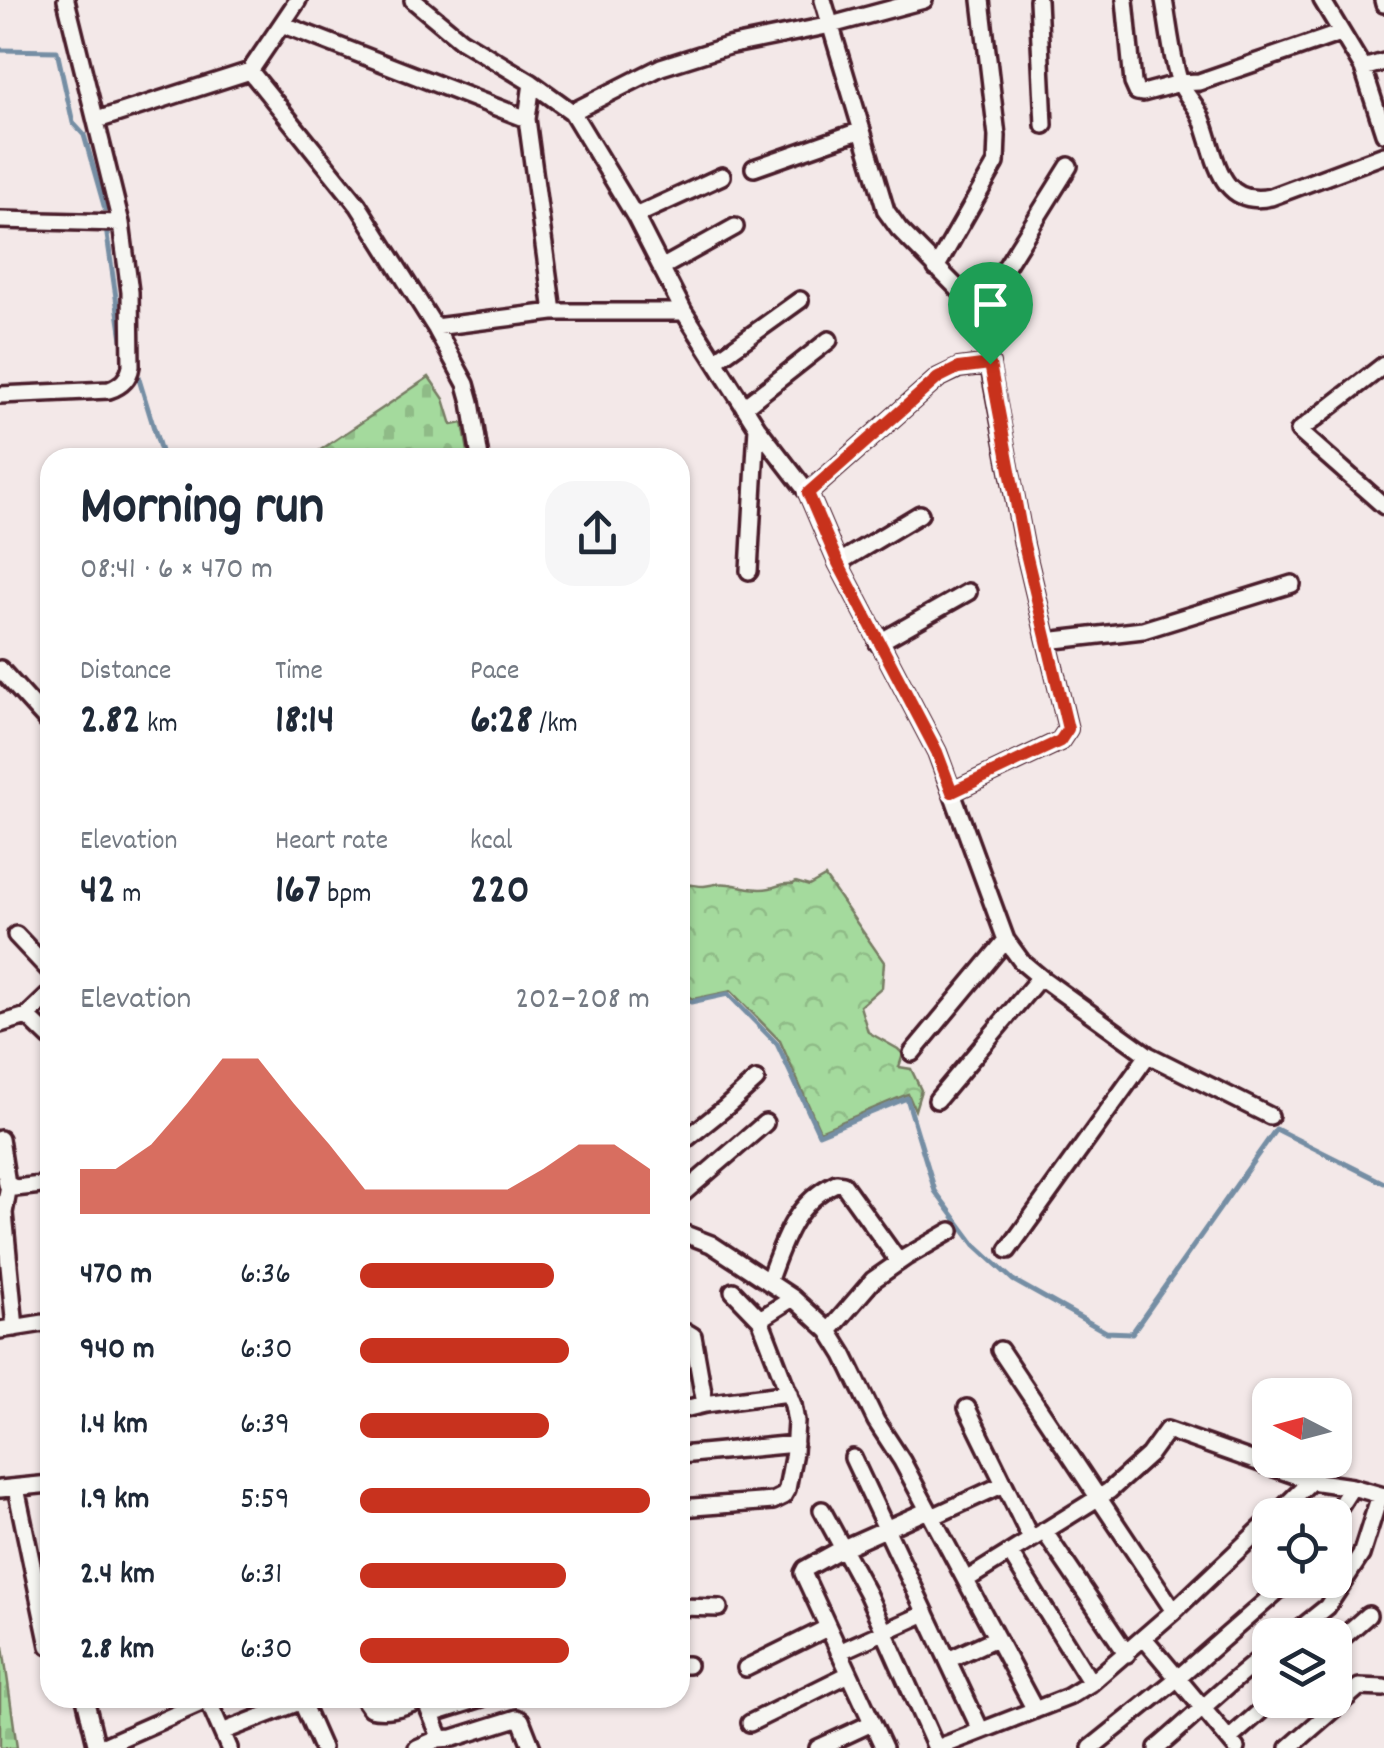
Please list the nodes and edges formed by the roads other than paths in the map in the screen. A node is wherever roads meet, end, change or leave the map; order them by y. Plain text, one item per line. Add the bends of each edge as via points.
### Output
1 (298, 0) edge
2 (413, 0) edge
3 (822, 0) edge
4 (924, 0) edge
5 (981, 0) edge
6 (1038, 0) edge
7 (1125, 0) edge
8 (1164, 0) edge
9 (1322, 0) edge
10 (68, 1) edge
11 (282, 24) junction
12 (832, 26) junction
13 (1341, 32) junction
14 (1384, 62) edge
15 (1363, 68) junction
16 (250, 71) junction
17 (532, 82) junction
18 (1180, 84) junction
19 (572, 112) junction
20 (527, 118) junction
21 (97, 120) junction
22 (1044, 125) dead end
23 (862, 130) junction
24 (1384, 134) edge
25 (1384, 155) edge
26 (1069, 166) dead end
27 (754, 168) dead end
28 (722, 176) dead end
29 (634, 216) junction
30 (0, 220) edge
31 (121, 223) junction
32 (735, 227) dead end
33 (661, 268) junction
34 (936, 268) junction
35 (800, 300) dead end
36 (979, 310) junction
37 (553, 312) junction
38 (684, 312) junction
39 (435, 327) junction
40 (829, 340) dead end
41 (715, 361) junction
42 (990, 364) junction
43 (1384, 365) edge
44 (0, 395) edge
45 (744, 407) junction
46 (757, 427) junction
47 (478, 448) edge
48 (808, 493) junction
49 (1384, 506) edge
50 (920, 514) dead end
51 (838, 563) junction
52 (749, 571) dead end
53 (1292, 584) dead end
54 (968, 592) dead end
55 (1047, 641) junction
56 (878, 643) junction
57 (0, 669) edge
58 (40, 713) edge
59 (952, 792) junction
60 (16, 936) dead end
61 (1006, 940) junction
62 (40, 961) edge
63 (1040, 978) junction
64 (40, 1004) edge
65 (27, 1016) junction
66 (0, 1024) edge
67 (40, 1028) edge
68 (912, 1054) dead end
69 (1148, 1054) junction
70 (756, 1080) dead end
71 (938, 1100) dead end
72 (1270, 1116) dead end
73 (765, 1124) dead end
74 (690, 1136) edge
75 (0, 1139) edge
76 (9, 1185) junction
77 (40, 1185) edge
78 (690, 1188) edge
79 (951, 1231) dead end
80 (690, 1236) edge
81 (1008, 1250) dead end
82 (899, 1262) junction
83 (768, 1282) junction
84 (734, 1291) dead end
85 (793, 1298) junction
86 (760, 1318) junction
87 (40, 1324) edge
88 (8, 1329) edge
89 (829, 1330) junction
90 (690, 1335) edge
91 (1000, 1350) dead end
92 (789, 1393) junction
93 (705, 1404) junction
94 (690, 1408) edge
95 (967, 1408) dead end
96 (794, 1444) junction
97 (690, 1454) edge
98 (854, 1458) dead end
99 (1311, 1482) junction
100 (1004, 1484) junction
101 (40, 1485) edge
102 (8, 1488) edge
103 (1352, 1488) junction
104 (1382, 1495) edge
105 (1098, 1496) junction
106 (1294, 1498) edge
107 (1345, 1498) edge
108 (690, 1507) edge
109 (822, 1510) dead end
110 (930, 1513) junction
111 (887, 1530) junction
112 (1037, 1535) junction
113 (1252, 1537) edge
114 (843, 1548) junction
115 (1010, 1553) junction
116 (966, 1580) junction
117 (1269, 1598) edge
118 (690, 1606) edge
119 (720, 1608) dead end
120 (40, 1611) edge
121 (1174, 1611) junction
122 (926, 1613) junction
123 (1368, 1615) dead end
124 (1313, 1618) edge
125 (827, 1628) junction
126 (1352, 1629) edge
127 (884, 1632) junction
128 (996, 1638) junction
129 (1144, 1638) junction
130 (838, 1652) junction
131 (1126, 1654) junction
132 (948, 1660) junction
133 (1252, 1665) edge
134 (746, 1668) dead end
135 (849, 1674) junction
136 (1178, 1678) junction
137 (1090, 1683) junction
138 (1384, 1688) edge
139 (90, 1708) edge
140 (188, 1708) edge
141 (212, 1708) edge
142 (279, 1708) edge
143 (305, 1708) edge
144 (370, 1708) edge
145 (402, 1708) edge
146 (429, 1708) edge
147 (1204, 1709) junction
148 (1035, 1710) junction
149 (1255, 1718) edge
150 (750, 1723) dead end
151 (872, 1723) junction
152 (222, 1732) junction
153 (974, 1738) edge
154 (438, 1739) junction
155 (474, 1740) edge
156 (1230, 1744) edge
157 (98, 1748) edge
158 (229, 1748) edge
159 (322, 1748) edge
160 (420, 1748) edge
161 (532, 1748) edge
162 (818, 1748) edge
163 (884, 1748) edge
164 (937, 1748) edge
165 (1092, 1748) edge
166 (1156, 1748) edge
167 (1289, 1748) edge

1 - 11 street
2 - 17 street via 461,40
3 - 12 street
4 - 12 street
5 - 34 street via 996,163
6 - 22 street
7 - 18 street via 1134,89
8 - 18 street
9 - 13 street
10 - 21 street
11 - 16 street
11 - 20 street
12 - 19 street via 661,67
12 - 23 street
13 - 15 street
13 - 18 street
14 - 15 street
15 - 24 street
16 - 21 street
16 - 39 street via 358,205
17 - 19 street
17 - 20 street
18 - 25 street via 1197,106 1221,178 1246,197 1271,196
19 - 29 street
20 - 37 street
21 - 31 street
23 - 27 street
23 - 34 street via 886,211
26 - 36 street
28 - 29 street
29 - 33 street
30 - 31 street
31 - 44 street via 130,373 109,390
32 - 33 street
33 - 38 street
34 - 36 street
35 - 41 street
36 - 42 street
37 - 38 street
37 - 39 street
38 - 41 street
39 - 47 street via 466,384
40 - 45 street
41 - 45 street
42 - 48 street via 938,378
42 - 55 street
43 - 49 street via 1300,431
45 - 46 street
46 - 48 street
46 - 52 street
48 - 51 street
50 - 51 street
51 - 56 street
53 - 55 street via 1143,630
54 - 56 street
55 - 59 street via 1066,735
56 - 59 street
57 - 58 street
59 - 61 street
60 - 62 street
61 - 63 street
61 - 68 street
63 - 69 street
63 - 71 street
64 - 65 street
65 - 66 street
65 - 67 street
69 - 72 street
69 - 81 street
70 - 74 street
73 - 78 street
75 - 76 street
76 - 77 street
76 - 88 street
79 - 82 street
80 - 83 street
82 - 83 street via 836,1183 790,1225
82 - 89 street via 873,1280
83 - 85 street
84 - 86 street
85 - 86 street
85 - 89 street
86 - 92 street
87 - 88 street
89 - 110 street
90 - 93 street
91 - 105 street
92 - 93 street
92 - 96 street
93 - 94 street
95 - 100 street
96 - 97 street
96 - 108 street via 782,1496
98 - 111 street
99 - 103 street
99 - 105 street via 1167,1430 1138,1466
99 - 106 street
100 - 110 street
100 - 112 street
101 - 102 street
102 - 120 street
103 - 104 street
103 - 107 street
104 - 124 street via 1361,1555
105 - 112 street
105 - 121 street
109 - 114 street
110 - 111 street
110 - 116 street
111 - 114 street
111 - 122 street
112 - 115 street
112 - 131 street
113 - 121 street
114 - 125 street via 802,1573
114 - 127 street
115 - 116 street
115 - 137 street
116 - 128 street
117 - 136 street
118 - 119 street
121 - 129 street
122 - 127 street
122 - 132 street
123 - 126 street
125 - 130 street
125 - 134 street
127 - 130 street
127 - 164 street
128 - 132 street
128 - 148 street
129 - 131 street
129 - 136 street
130 - 135 street
131 - 137 street
132 - 153 street
133 - 147 street
135 - 150 street
135 - 151 street
136 - 147 street
136 - 165 street
137 - 148 street
138 - 167 street via 1359,1686
139 - 157 street
140 - 157 street
141 - 152 street
142 - 152 street
143 - 159 street
144 - 145 street
146 - 154 street
147 - 156 street
147 - 166 street
148 - 153 street
149 - 156 street
151 - 162 street
151 - 163 street
152 - 158 street
153 - 164 street
154 - 155 street
154 - 160 street
155 - 161 street via 519,1718

